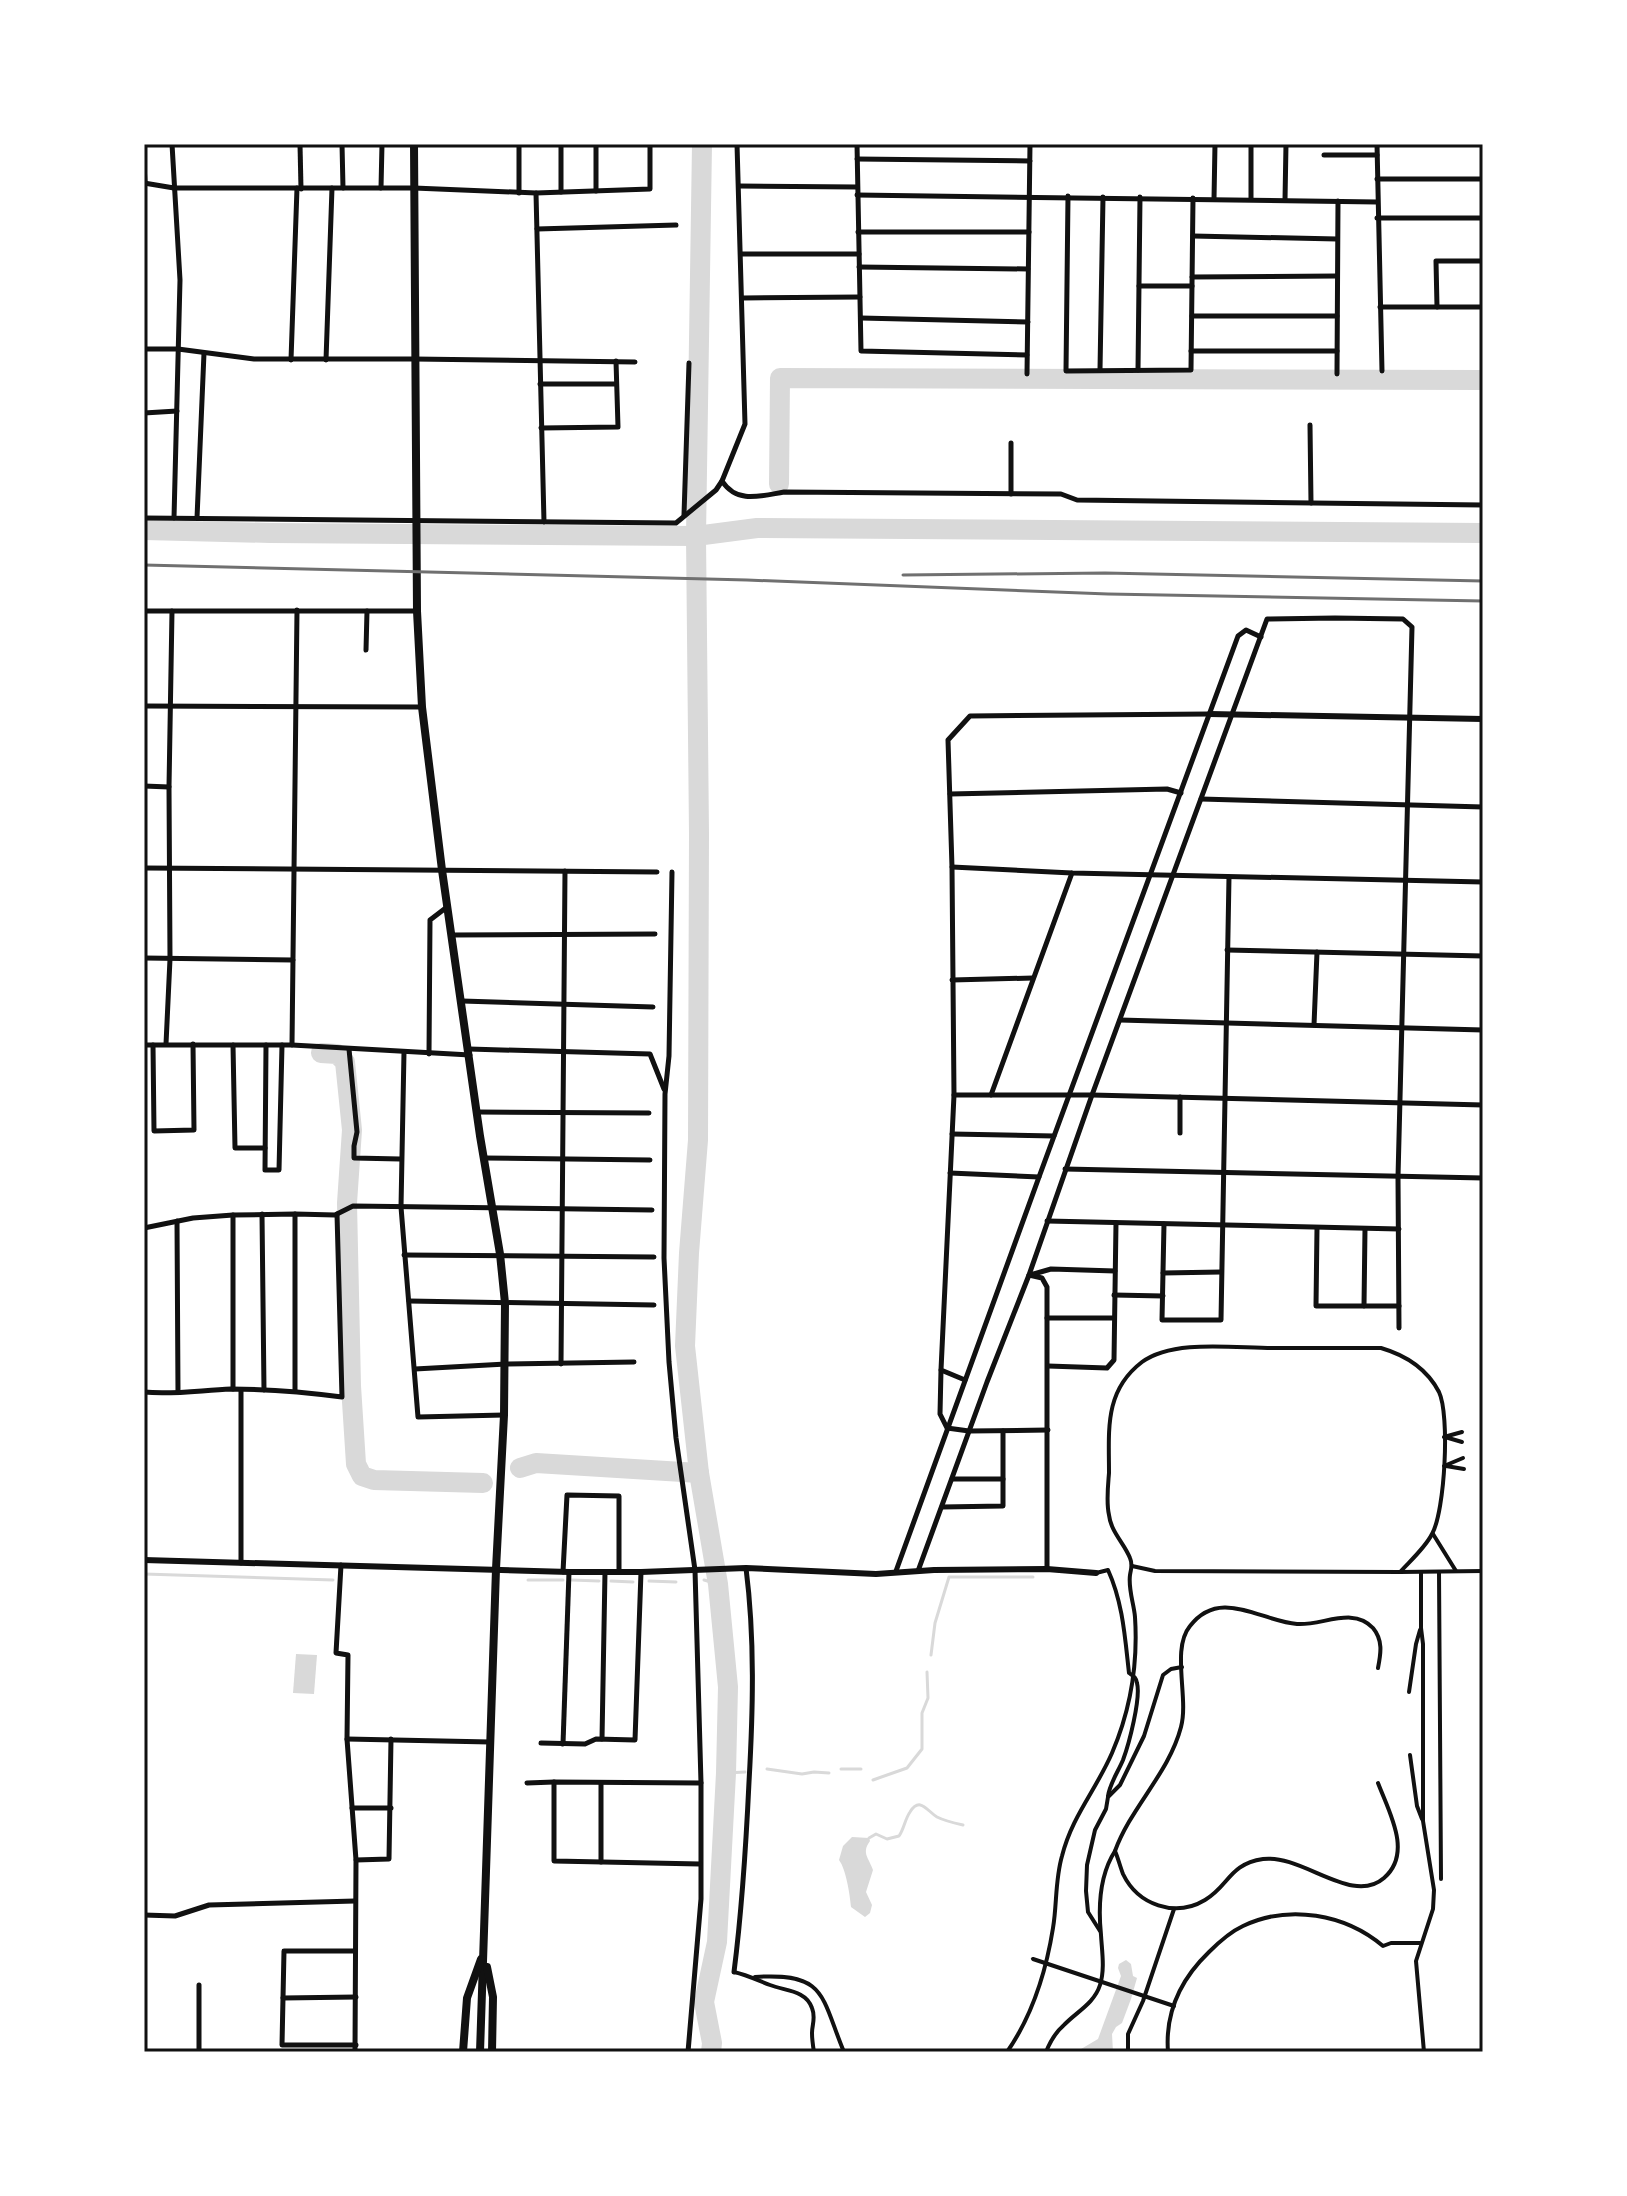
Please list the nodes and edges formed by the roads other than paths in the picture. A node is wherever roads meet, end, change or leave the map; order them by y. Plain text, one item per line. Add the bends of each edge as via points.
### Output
1 (172, 144) edge
2 (300, 144) edge
3 (342, 144) edge
4 (382, 144) edge
5 (414, 144) edge
6 (519, 144) edge
7 (561, 144) edge
8 (596, 144) edge
9 (650, 144) edge
10 (737, 144) edge
11 (857, 144) edge
12 (1030, 144) edge
13 (1215, 144) edge
14 (1251, 144) edge
15 (1286, 144) edge
16 (1377, 144) edge
17 (1401, 144) edge
18 (1483, 144) edge
19 (1324, 155) dead end
20 (1377, 155) junction
21 (857, 159) junction
22 (1030, 161) junction
23 (144, 164) edge
24 (1377, 179) junction
25 (1483, 179) edge
26 (144, 183) edge
27 (739, 186) junction
28 (174, 188) junction
29 (299, 188) junction
30 (332, 188) junction
31 (343, 188) junction
32 (381, 188) junction
33 (414, 188) junction
34 (596, 191) junction
35 (857, 191) junction
36 (561, 192) junction
37 (519, 193) junction
38 (536, 193) junction
39 (1029, 196) junction
40 (1068, 196) junction
41 (1103, 197) junction
42 (1140, 197) junction
43 (1193, 198) junction
44 (1214, 199) junction
45 (1251, 199) junction
46 (1285, 200) junction
47 (1338, 201) junction
48 (1377, 202) junction
49 (1377, 218) junction
50 (1483, 218) edge
51 (676, 225) dead end
52 (537, 229) junction
53 (858, 232) junction
54 (1029, 232) junction
55 (1193, 236) junction
56 (1337, 239) junction
57 (742, 254) junction
58 (859, 254) junction
59 (1483, 261) edge
60 (859, 267) junction
61 (1028, 269) junction
62 (1337, 276) junction
63 (1192, 277) junction
64 (1139, 286) junction
65 (1192, 286) junction
66 (860, 297) junction
67 (743, 298) junction
68 (1380, 307) junction
69 (1437, 307) junction
70 (1483, 307) edge
71 (1192, 316) junction
72 (1337, 316) junction
73 (860, 318) junction
74 (1028, 322) junction
75 (144, 349) edge
76 (178, 349) junction
77 (1191, 351) junction
78 (1337, 351) junction
79 (204, 353) junction
80 (1027, 355) junction
81 (414, 359) junction
82 (291, 360) junction
83 (326, 360) junction
84 (539, 360) junction
85 (616, 361) junction
86 (635, 362) dead end
87 (689, 363) dead end
88 (1100, 370) junction
89 (1138, 370) junction
90 (1382, 371) dead end
91 (1027, 374) dead end
92 (1337, 374) dead end
93 (540, 384) junction
94 (616, 384) junction
95 (177, 411) junction
96 (144, 413) edge
97 (1310, 425) dead end
98 (541, 428) junction
99 (1011, 443) dead end
100 (722, 481) junction
101 (1011, 494) junction
102 (1311, 503) junction
103 (1483, 505) edge
104 (686, 515) junction
105 (144, 518) edge
106 (174, 518) junction
107 (197, 518) junction
108 (544, 522) junction
109 (416, 523) junction
110 (297, 610) junction
111 (144, 611) edge
112 (172, 611) junction
113 (367, 611) junction
114 (417, 611) junction
115 (1261, 637) junction
116 (366, 650) dead end
117 (144, 706) edge
118 (172, 706) junction
119 (297, 707) junction
120 (422, 707) junction
121 (1210, 714) junction
122 (1233, 715) junction
123 (1410, 717) junction
124 (1483, 719) edge
125 (144, 786) edge
126 (169, 787) junction
127 (1181, 793) junction
128 (950, 794) junction
129 (1201, 799) junction
130 (1408, 805) junction
131 (1483, 807) edge
132 (952, 867) junction
133 (144, 868) edge
134 (169, 868) junction
135 (295, 870) junction
136 (442, 870) junction
137 (565, 871) junction
138 (657, 872) dead end
139 (672, 872) dead end
140 (1072, 873) junction
141 (1151, 874) junction
142 (1173, 875) junction
143 (1229, 877) junction
144 (1406, 880) junction
145 (1483, 882) edge
146 (448, 907) junction
147 (655, 934) dead end
148 (452, 935) junction
149 (564, 935) junction
150 (1227, 950) junction
151 (1317, 952) junction
152 (1404, 954) junction
153 (1483, 956) edge
154 (144, 958) edge
155 (170, 959) junction
156 (293, 960) junction
157 (1033, 978) junction
158 (952, 980) junction
159 (462, 1001) junction
160 (564, 1004) junction
161 (653, 1007) dead end
162 (1120, 1020) junction
163 (1226, 1023) junction
164 (1314, 1025) junction
165 (1403, 1028) junction
166 (1483, 1030) edge
167 (166, 1044) junction
168 (193, 1044) junction
169 (144, 1045) edge
170 (153, 1045) junction
171 (233, 1045) junction
172 (266, 1045) junction
173 (282, 1045) junction
174 (292, 1045) junction
175 (349, 1049) junction
176 (564, 1051) junction
177 (404, 1052) junction
178 (469, 1052) junction
179 (429, 1054) junction
180 (665, 1094) junction
181 (954, 1095) junction
182 (991, 1095) junction
183 (1069, 1095) junction
184 (1092, 1095) junction
185 (1180, 1097) junction
186 (1224, 1098) junction
187 (1400, 1103) junction
188 (1483, 1105) edge
189 (477, 1112) junction
190 (564, 1112) junction
191 (649, 1113) dead end
192 (1180, 1133) dead end
193 (952, 1134) junction
194 (1054, 1136) junction
195 (265, 1148) junction
196 (484, 1158) junction
197 (400, 1159) junction
198 (563, 1159) junction
199 (650, 1160) dead end
200 (1065, 1169) junction
201 (1222, 1172) junction
202 (950, 1173) junction
203 (1039, 1177) junction
204 (1398, 1177) junction
205 (1483, 1178) edge
206 (401, 1207) junction
207 (493, 1208) junction
208 (562, 1208) junction
209 (652, 1210) dead end
210 (262, 1214) junction
211 (295, 1214) junction
212 (337, 1214) junction
213 (233, 1215) junction
214 (177, 1221) junction
215 (1047, 1221) junction
216 (1116, 1223) junction
217 (1164, 1224) junction
218 (1222, 1225) junction
219 (144, 1228) edge
220 (1317, 1228) junction
221 (1365, 1229) junction
222 (1399, 1229) junction
223 (500, 1254) junction
224 (404, 1255) junction
225 (562, 1256) junction
226 (654, 1257) dead end
227 (1115, 1271) junction
228 (1221, 1272) junction
229 (1163, 1273) junction
230 (1029, 1275) junction
231 (1114, 1295) junction
232 (1163, 1296) junction
233 (409, 1301) junction
234 (505, 1303) junction
235 (562, 1304) junction
236 (654, 1305) dead end
237 (1364, 1306) junction
238 (1399, 1306) junction
239 (1047, 1318) junction
240 (1114, 1318) junction
241 (1399, 1328) dead end
242 (634, 1362) dead end
243 (506, 1364) junction
244 (561, 1364) junction
245 (1048, 1366) junction
246 (415, 1369) junction
247 (941, 1370) junction
248 (965, 1380) junction
249 (233, 1389) junction
250 (241, 1390) junction
251 (264, 1390) junction
252 (295, 1391) junction
253 (144, 1392) edge
254 (178, 1392) junction
255 (504, 1415) junction
256 (947, 1428) junction
257 (1048, 1430) junction
258 (969, 1431) junction
259 (1003, 1431) junction
260 (1462, 1432) dead end
261 (1444, 1437) junction
262 (1462, 1442) dead end
263 (1463, 1458) dead end
264 (1444, 1466) junction
265 (1464, 1469) dead end
266 (952, 1479) junction
267 (1003, 1479) junction
268 (942, 1507) junction
269 (1433, 1534) junction
270 (144, 1560) edge
271 (241, 1563) junction
272 (341, 1565) junction
273 (1132, 1566) junction
274 (743, 1568) junction
275 (496, 1569) junction
276 (1047, 1569) junction
277 (697, 1570) junction
278 (896, 1571) junction
279 (918, 1571) junction
280 (1456, 1571) junction
281 (1483, 1571) edge
282 (566, 1572) junction
283 (605, 1572) junction
284 (619, 1572) junction
285 (641, 1572) junction
286 (1400, 1572) junction
287 (1421, 1572) junction
288 (1439, 1572) junction
289 (1096, 1573) joint
290 (1421, 1628) junction
291 (1182, 1667) junction
292 (1378, 1668) dead end
293 (1133, 1675) junction
294 (1409, 1692) dead end
295 (347, 1739) junction
296 (391, 1739) junction
297 (602, 1739) junction
298 (491, 1742) junction
299 (541, 1743) dead end
300 (563, 1744) junction
301 (1410, 1755) dead end
302 (554, 1782) junction
303 (527, 1783) dead end
304 (601, 1783) junction
305 (701, 1783) junction
306 (1378, 1783) dead end
307 (1108, 1797) junction
308 (352, 1808) junction
309 (391, 1808) junction
310 (1423, 1821) junction
311 (1115, 1851) junction
312 (356, 1860) junction
313 (601, 1862) junction
314 (700, 1864) junction
315 (1441, 1879) dead end
316 (355, 1901) junction
317 (1174, 1909) junction
318 (144, 1915) edge
319 (1100, 1931) junction
320 (1420, 1943) junction
321 (355, 1951) junction
322 (484, 1951) junction
323 (1033, 1959) dead end
324 (1045, 1965) junction
325 (734, 1972) joint
326 (755, 1977) junction
327 (199, 1985) dead end
328 (356, 1997) junction
329 (283, 1998) junction
330 (1174, 2006) junction
331 (356, 2048) edge
332 (199, 2052) edge
333 (463, 2052) edge
334 (480, 2052) edge
335 (492, 2052) edge
336 (688, 2052) edge
337 (814, 2052) edge
338 (844, 2052) edge
339 (1007, 2052) edge
340 (1046, 2052) edge
341 (1128, 2052) edge
342 (1168, 2052) edge
343 (1424, 2052) edge

1 - 28 street
2 - 29 street
3 - 31 street
4 - 32 street
5 - 33 highway
6 - 37 street
7 - 36 street
8 - 34 street
9 - 34 street via 650,189
10 - 27 street
11 - 21 street
12 - 22 street
13 - 44 street
14 - 45 street
15 - 46 street
16 - 20 street
17 - 18 street
19 - 20 street
20 - 24 street
21 - 22 street
21 - 35 street
22 - 39 street
23 - 26 street
24 - 25 street
24 - 48 street
26 - 28 street
27 - 35 street
27 - 57 street
28 - 29 street
28 - 76 street
29 - 30 street
29 - 82 street
30 - 31 street
30 - 83 street
31 - 32 street
32 - 33 street
33 - 37 street
33 - 81 highway
34 - 36 street
35 - 39 street
35 - 53 street
36 - 38 street
37 - 38 street
38 - 52 street
39 - 40 street
39 - 54 street
40 - 41 street
40 - 88 street via 1066,371
41 - 42 street
41 - 88 street
42 - 43 street
42 - 64 street
43 - 44 street
43 - 55 street
44 - 45 street
45 - 46 street
46 - 47 street
47 - 48 street
47 - 56 street
48 - 49 street
49 - 50 street
49 - 68 street
51 - 52 street
52 - 84 street
53 - 54 street
53 - 58 street
54 - 61 street
55 - 56 street
55 - 63 street
56 - 62 street
57 - 58 street
57 - 67 street
58 - 60 street
59 - 69 street via 1436,261
60 - 61 street
60 - 66 street
61 - 74 street
62 - 63 street
62 - 72 street
63 - 65 street
64 - 65 street
64 - 89 street
65 - 71 street
66 - 67 street
66 - 73 street
67 - 100 street via 745,424
68 - 69 street
68 - 90 street
69 - 70 street
71 - 72 street
71 - 77 street
72 - 78 street
73 - 74 street
73 - 80 street via 861,351
74 - 80 street
75 - 76 street
76 - 79 street
76 - 95 street
77 - 78 street
77 - 89 street via 1191,370
78 - 92 street
79 - 82 street
79 - 107 street
80 - 91 street
81 - 83 street
81 - 84 street
81 - 109 highway
82 - 83 street
84 - 85 street
84 - 93 street
85 - 86 street
85 - 94 street
87 - 104 street
88 - 89 street
93 - 94 street
93 - 98 street
94 - 98 street via 618,427
95 - 96 street
95 - 106 street
97 - 102 street
98 - 108 street
99 - 101 street
100 - 101 street via 739,496
100 - 104 street
101 - 102 street via 1061,494 1077,500
102 - 103 street
104 - 108 street via 676,523
105 - 106 street
106 - 107 street
107 - 109 street
108 - 109 street
109 - 114 highway
110 - 112 street
110 - 113 street
110 - 119 street
111 - 112 street
112 - 118 street
113 - 114 street
113 - 116 street
114 - 120 highway
115 - 121 street via 1246,630 1238,636
115 - 122 street
115 - 123 street via 1267,619 1403,619 1412,627
117 - 118 street
118 - 119 street
118 - 126 street
119 - 120 street
119 - 135 street
120 - 136 highway
121 - 122 street
121 - 127 street
121 - 128 street via 970,716 948,740
122 - 123 street
122 - 129 street
123 - 124 street
123 - 130 street
125 - 126 street
126 - 134 street
127 - 128 street via 1167,789
127 - 141 street
128 - 132 street
129 - 130 street
129 - 142 street
130 - 131 street
130 - 144 street
132 - 140 street
132 - 158 street
133 - 134 street
134 - 135 street
134 - 155 street
135 - 136 street
135 - 156 street
136 - 137 street
136 - 146 highway
137 - 138 street
137 - 149 street
139 - 180 street
140 - 141 street
140 - 157 street
141 - 142 street
141 - 183 street
142 - 143 street
142 - 162 street
143 - 144 street
143 - 150 street
144 - 145 street
144 - 152 street
146 - 148 highway
146 - 179 street via 430,920
147 - 149 street
148 - 149 street
148 - 159 highway
149 - 160 street
150 - 151 street
150 - 163 street
151 - 152 street
151 - 164 street
152 - 153 street
152 - 165 street
154 - 155 street
155 - 156 street
155 - 167 street
156 - 174 street
157 - 158 street
157 - 182 street
158 - 181 street
159 - 160 street
159 - 178 highway
160 - 161 street
160 - 176 street
162 - 163 street
162 - 184 street
163 - 164 street
163 - 186 street
164 - 165 street
165 - 166 street
165 - 187 street
167 - 168 street
167 - 170 street
168 - 170 street via 194,1130 167,1131 154,1131
168 - 171 street
169 - 170 street
171 - 172 street
171 - 195 street via 235,1148
172 - 173 street
172 - 195 street
173 - 174 street
173 - 195 street via 279,1170 265,1170
174 - 175 street
175 - 177 street
175 - 197 street via 357,1132 354,1158
176 - 178 street
176 - 180 street via 650,1054
176 - 190 street
177 - 179 street
177 - 197 street
178 - 179 street
178 - 189 highway
180 - 277 street via 669,1362
181 - 182 street
181 - 193 street
182 - 183 street
183 - 184 street
183 - 194 street
184 - 185 street
184 - 200 street
185 - 186 street
185 - 192 street
186 - 187 street
186 - 201 street
187 - 188 street
187 - 204 street
189 - 190 street
189 - 196 highway
190 - 191 street
190 - 198 street
193 - 194 street
193 - 202 street
194 - 203 street
196 - 198 street
196 - 207 highway
197 - 206 street
198 - 199 street
198 - 208 street
200 - 201 street
200 - 215 street
201 - 204 street
201 - 218 street
202 - 203 street
202 - 247 street
203 - 248 street
204 - 205 street
204 - 222 street
206 - 207 street
206 - 212 street via 353,1206
206 - 224 street
207 - 208 street
207 - 223 highway
208 - 209 street
208 - 225 street
210 - 211 street
210 - 213 street
210 - 251 street
211 - 212 street
211 - 252 street
212 - 252 street via 342,1397
213 - 214 street
213 - 249 street
214 - 219 street
214 - 254 street
215 - 216 street
215 - 230 street
216 - 217 street
216 - 227 street
217 - 218 street
217 - 229 street
218 - 220 street
218 - 228 street
220 - 221 street
220 - 237 street via 1316,1306
221 - 222 street
221 - 237 street
222 - 238 street
223 - 224 street
223 - 225 street
223 - 234 highway
224 - 233 street
225 - 226 street
225 - 235 street
227 - 230 street via 1051,1269
227 - 231 street
228 - 229 street
228 - 232 street via 1221,1320 1162,1320
229 - 232 street
230 - 239 street via 1042,1278 1047,1287
230 - 258 street
231 - 232 street
231 - 240 street
233 - 234 street
233 - 246 street
234 - 235 street
234 - 243 highway
235 - 236 street
235 - 244 street
237 - 238 street
238 - 241 street
239 - 240 street
239 - 245 street
240 - 245 street via 1114,1360 1107,1368
242 - 244 street
243 - 244 street
243 - 246 street
243 - 255 highway
245 - 257 street
246 - 255 street via 418,1417
247 - 248 street
247 - 256 street via 940,1414
248 - 256 street
249 - 250 street
249 - 254 street
250 - 251 street
250 - 271 street
251 - 252 street
253 - 254 street
255 - 275 highway
256 - 258 street
256 - 278 street
257 - 259 street
257 - 276 street
258 - 259 street
258 - 266 street
259 - 267 street
260 - 261 street
261 - 262 street
261 - 264 street
261 - 273 street via 1444,1409 1428,1377 1414,1362 1381,1348 1190,1347 1153,1356 1120,1385 1109,1422 1108,1514
263 - 264 street
264 - 265 street
264 - 269 street
266 - 267 street
266 - 268 street
267 - 268 street via 1003,1506
268 - 279 street
269 - 280 street
269 - 286 street
270 - 271 street
271 - 272 street
272 - 275 street
272 - 295 street via 336,1653 348,1655
273 - 286 street via 1155,1571
273 - 293 street
274 - 277 street
274 - 278 street
274 - 325 street via 752,1630 753,1723
275 - 282 street
275 - 298 highway
276 - 279 street
276 - 289 street
277 - 285 street
277 - 305 street
278 - 279 street
280 - 281 street
280 - 288 street
282 - 283 street
282 - 284 street via 567,1495 593,1495 619,1496
282 - 300 street
283 - 284 street
283 - 297 street
284 - 285 street
285 - 297 street via 635,1740
286 - 287 street
287 - 288 street
287 - 290 street
288 - 315 street
289 - 293 street via 1108,1570 1116,1588
290 - 294 street
290 - 310 street
291 - 292 street via 1187,1629 1210,1610 1225,1606 1294,1624 1357,1617 1376,1631 1381,1642
291 - 307 street via 1163,1675 1144,1736 1120,1785
291 - 311 street via 1184,1711 1178,1736
293 - 307 street via 1138,1684 1133,1725
293 - 324 street via 1112,1754 1078,1812 1061,1858
295 - 296 street
295 - 308 street
296 - 298 street
296 - 309 street
297 - 300 street
298 - 322 highway
299 - 300 street
301 - 310 street
302 - 303 street
302 - 304 street
302 - 313 street via 554,1861
304 - 305 street
304 - 313 street
305 - 314 street
306 - 317 street via 1398,1856 1377,1884 1355,1887 1290,1861 1263,1859 1233,1871 1205,1900
307 - 319 street via 1087,1865 1088,1912
308 - 309 street
308 - 312 street
309 - 312 street via 389,1859
310 - 320 street via 1434,1890
311 - 317 street via 1139,1895
311 - 319 street via 1101,1889
312 - 316 street
313 - 314 street
314 - 336 street
316 - 318 street via 209,1905 175,1916
316 - 321 street
317 - 341 street via 1128,2034
319 - 340 street via 1099,1988
320 - 330 street via 1383,1946 1355,1927 1321,1916 1259,1920 1225,1937 1193,1968
320 - 343 street via 1416,1961
321 - 328 street
321 - 329 street via 284,1951
322 - 333 highway via 467,1998
322 - 334 highway
322 - 335 highway via 493,1997
323 - 324 street
324 - 330 street
324 - 339 street via 1032,2007
325 - 326 street
326 - 337 street via 807,1999 815,2021
326 - 338 street via 797,1978 818,1991
327 - 332 street
328 - 329 street
328 - 331 street
329 - 331 street via 282,2045
330 - 342 street

